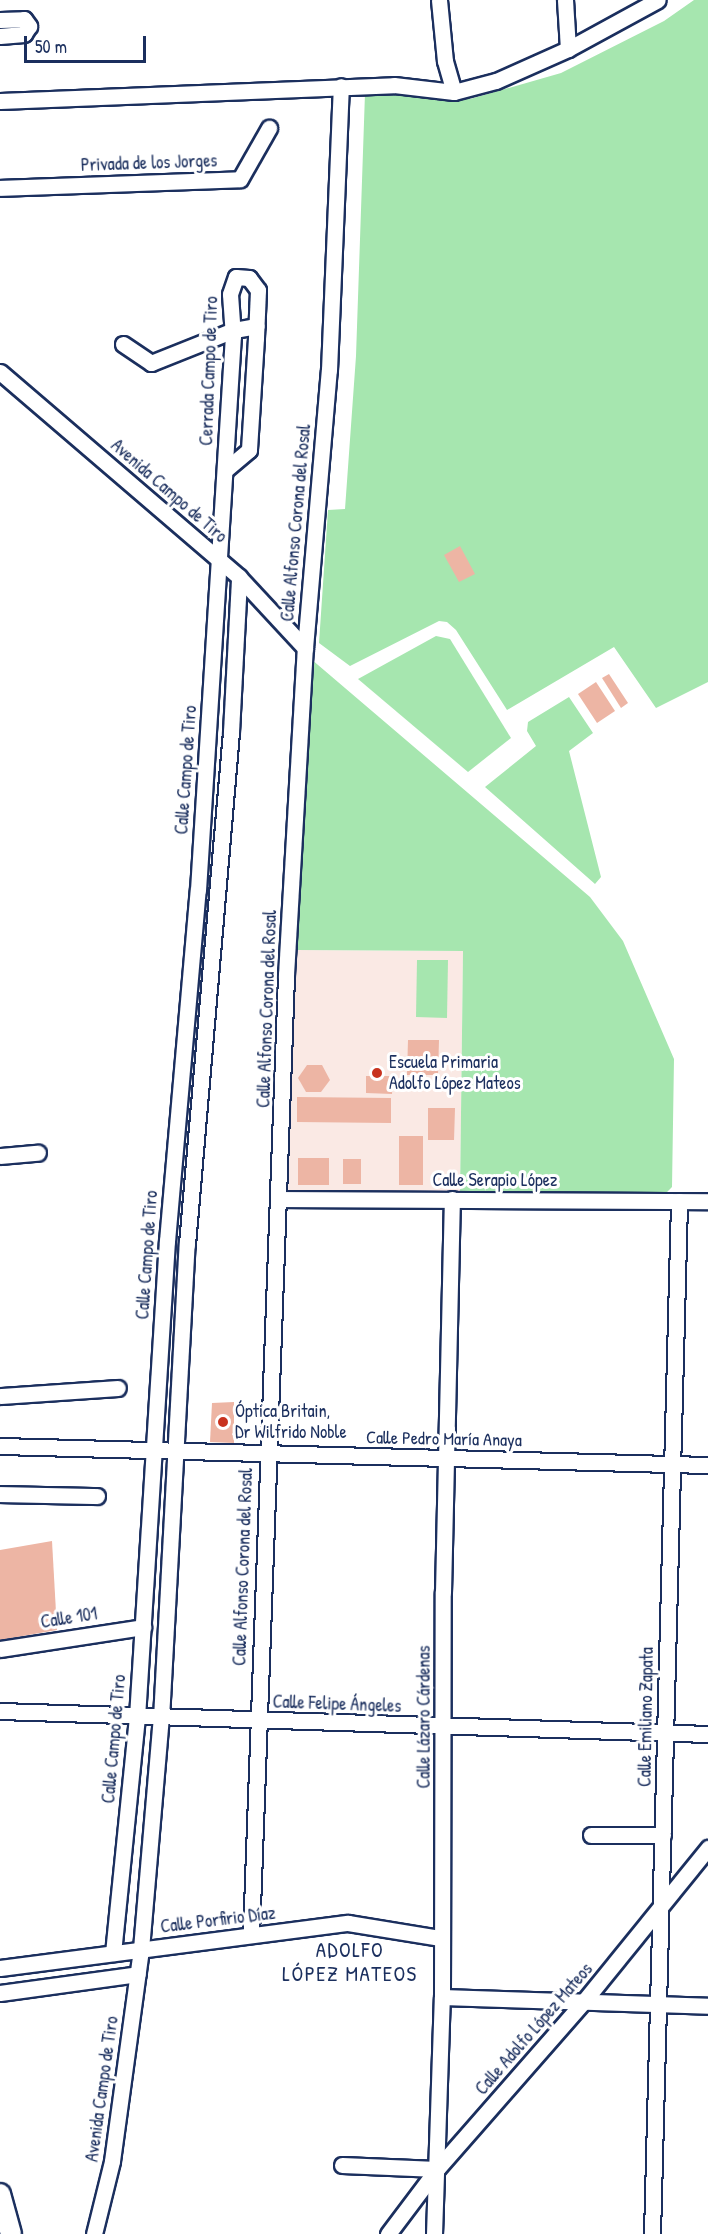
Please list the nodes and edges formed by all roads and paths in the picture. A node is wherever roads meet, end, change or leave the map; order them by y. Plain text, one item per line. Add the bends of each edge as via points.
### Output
1 (439, 0) edge
2 (565, 0) edge
3 (649, 2) edge
4 (0, 20) edge
5 (0, 36) edge
6 (568, 49) junction
7 (340, 86) junction
8 (454, 92) junction
9 (0, 101) edge
10 (269, 128) dead end
11 (0, 188) edge
12 (257, 326) junction
13 (234, 330) junction
14 (123, 344) dead end
15 (0, 372) edge
16 (225, 470) junction
17 (219, 559) junction
18 (239, 577) junction
19 (305, 648) junction
20 (208, 729) junction
21 (231, 732) junction
22 (198, 890) junction
23 (218, 891) junction
24 (179, 1080) junction
25 (200, 1082) junction
26 (38, 1153) dead end
27 (0, 1155) edge
28 (281, 1199) junction
29 (452, 1199) junction
30 (679, 1201) junction
31 (708, 1201) edge
32 (118, 1388) dead end
33 (0, 1396) edge
34 (0, 1446) edge
35 (155, 1450) junction
36 (176, 1450) junction
37 (267, 1454) junction
38 (447, 1459) junction
39 (672, 1464) junction
40 (708, 1465) edge
41 (0, 1494) edge
42 (97, 1496) dead end
43 (143, 1627) junction
44 (0, 1648) edge
45 (0, 1711) edge
46 (136, 1717) junction
47 (161, 1718) junction
48 (257, 1722) junction
49 (444, 1727) junction
50 (665, 1734) junction
51 (708, 1734) edge
52 (591, 1835) dead end
53 (663, 1835) junction
54 (708, 1848) edge
55 (661, 1908) junction
56 (251, 1935) junction
57 (441, 1938) junction
58 (141, 1949) junction
59 (113, 1953) junction
60 (0, 1968) edge
61 (138, 1974) junction
62 (0, 1993) edge
63 (442, 1997) junction
64 (585, 2001) junction
65 (658, 2005) junction
66 (708, 2006) edge
67 (342, 2165) dead end
68 (437, 2169) junction
69 (0, 2194) edge
70 (11, 2234) edge
71 (94, 2234) edge
72 (388, 2234) edge
73 (434, 2234) edge
74 (652, 2234) edge

1 - 8 street
2 - 6 street
3 - 6 street
4 - 5 street via 24,19 28,26 24,34
6 - 8 street via 496,81
7 - 8 street via 394,85
7 - 9 street
7 - 19 street, Calle Alfonso Corona del Rosal via 329,370
10 - 11 street, Privada de los Jorges via 240,179
12 - 13 street
12 - 13 street, Cerrada Campo de Tiro via 258,290 249,278 236,277 230,294
12 - 16 street, Cerrada Campo de Tiro via 249,450
13 - 14 street via 151,363
13 - 16 street, Cerrada Campo de Tiro
15 - 17 street, Avenida Campo de Tiro
16 - 17 street, Cerrada Campo de Tiro
17 - 18 street, Avenida Campo de Tiro
17 - 20 street, Calle Campo de Tiro
18 - 19 street, Avenida Campo de Tiro
18 - 21 street
19 - 28 street, Calle Alfonso Corona del Rosal via 286,975
20 - 21 street
20 - 22 street, Calle Campo de Tiro
21 - 23 street
22 - 23 street
22 - 24 street, Calle Campo de Tiro
23 - 25 street
24 - 25 street
24 - 35 street, Calle Campo de Tiro
25 - 36 street
26 - 27 street
28 - 29 street, Calle Serapio López
28 - 37 street, Calle Alfonso Corona del Rosal
29 - 30 street, Calle Serapio López
29 - 38 street, Calle Lázaro Cárdenas
30 - 31 street, Calle Serapio López
30 - 39 street, Calle Emiliano Zapata
32 - 33 street
34 - 35 street, Calle Pedro María Anaya
35 - 36 street, Calle Pedro María Anaya
35 - 43 street, Calle Campo de Tiro
36 - 37 street, Calle Pedro María Anaya
36 - 47 street
37 - 38 street, Calle Pedro María Anaya
37 - 48 street, Calle Alfonso Corona del Rosal
38 - 39 street, Calle Pedro María Anaya
38 - 49 street, Calle Lázaro Cárdenas
39 - 40 street, Calle Pedro María Anaya
39 - 50 street, Calle Emiliano Zapata
41 - 42 street
43 - 44 street, Calle 101
43 - 46 street, Calle Campo de Tiro
45 - 46 street, Calle Felipe Ángeles
46 - 47 street, Calle Felipe Ángeles
46 - 59 street, Calle Campo de Tiro
47 - 48 street, Calle Felipe Ángeles
47 - 58 street
48 - 49 street, Calle Felipe Ángeles
48 - 56 street, Calle Alfonso Corona del Rosal
49 - 50 street, Calle Felipe Ángeles
49 - 57 street, Calle Lázaro Cárdenas
50 - 51 street, Calle Felipe Ángeles
50 - 53 street, Calle Emiliano Zapata
52 - 53 street
53 - 55 street, Calle Emiliano Zapata
54 - 55 street, Calle Adolfo López Mateos
55 - 64 street, Calle Adolfo López Mateos
55 - 65 street, Calle Emiliano Zapata
56 - 57 street, Calle Porfirio Díaz via 348,1923
56 - 58 street, Calle Porfirio Díaz
57 - 63 street, Calle Lázaro Cárdenas
58 - 59 street, Calle Porfirio Díaz
58 - 61 street, Avenida Campo de Tiro
59 - 60 street, Calle Porfirio Díaz
61 - 62 street
61 - 71 street, Avenida Campo de Tiro via 112,2161
63 - 64 street
63 - 68 street, Calle Lázaro Cárdenas
64 - 65 street
64 - 68 street, Calle Adolfo López Mateos
65 - 66 street
65 - 74 street, Calle Emiliano Zapata
67 - 68 street
68 - 72 street, Calle Adolfo López Mateos
68 - 73 street, Calle Lázaro Cárdenas
69 - 70 street

